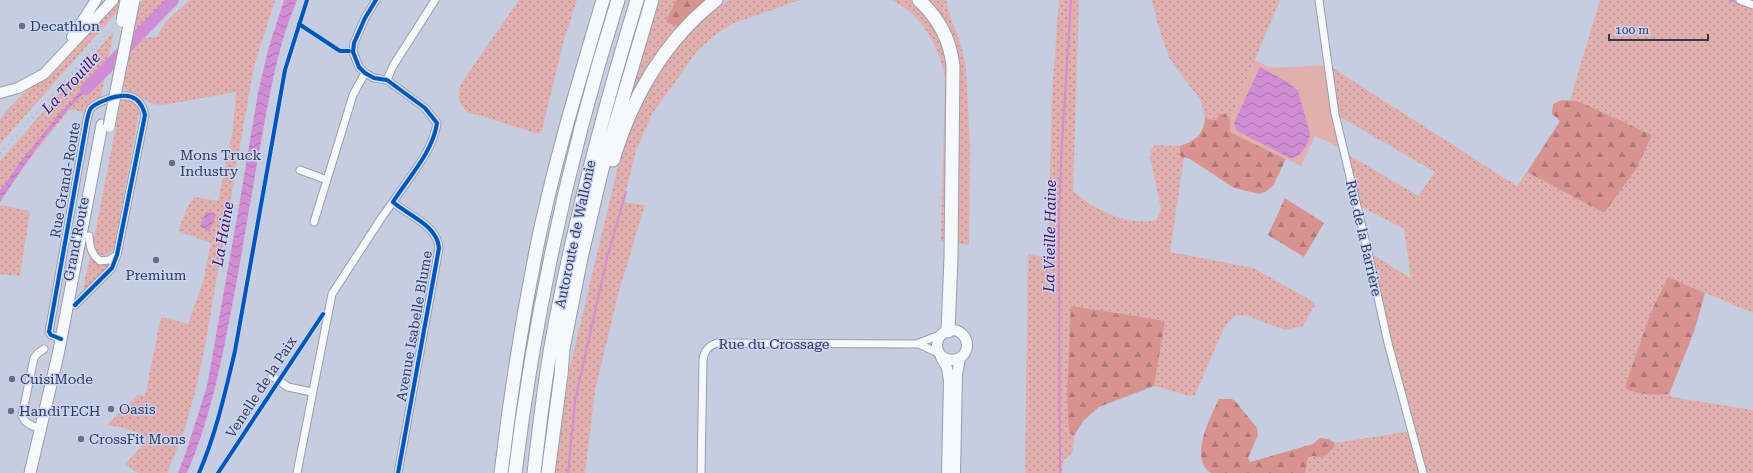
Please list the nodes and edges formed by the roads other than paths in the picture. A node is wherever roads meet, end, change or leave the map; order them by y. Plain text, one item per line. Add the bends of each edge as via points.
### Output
1 (96, 0) edge
2 (113, 0) edge
3 (126, 0) edge
4 (134, 0) edge
5 (376, 0) edge
6 (435, 0) edge
7 (603, 0) edge
8 (618, 0) edge
9 (637, 0) edge
10 (652, 0) edge
11 (716, 0) edge
12 (919, 0) edge
13 (1319, 0) edge
14 (1740, 0) edge
15 (1753, 5) edge
16 (365, 73) junction
17 (387, 80) junction
18 (18, 88) junction
19 (0, 93) edge
20 (106, 126) junction
21 (300, 170) dead end
22 (327, 180) junction
23 (393, 202) junction
24 (314, 222) dead end
25 (88, 236) junction
26 (117, 255) junction
27 (75, 305) junction
28 (944, 333) junction
29 (61, 339) junction
30 (919, 344) junction
31 (44, 349) dead end
32 (940, 355) junction
33 (960, 358) junction
34 (561, 375) junction
35 (272, 376) dead end
36 (312, 392) junction
37 (41, 429) junction
38 (30, 473) edge
39 (37, 473) edge
40 (297, 473) edge
41 (398, 473) edge
42 (501, 473) edge
43 (515, 473) edge
44 (534, 473) edge
45 (548, 473) edge
46 (702, 473) edge
47 (947, 473) edge
48 (955, 473) edge
49 (1423, 473) edge

1 - 18 street via 58,54
2 - 18 street via 52,67 35,80
3 - 20 main road, Grand'Route, bridge
4 - 20 main road, Grand'Route, bridge
5 - 16 street via 352,48 359,67
6 - 17 street via 393,66
7 - 42 highway via 573,102 537,245 520,336
8 - 43 highway, Autoroute de Wallonie via 594,75 551,248 534,339
9 - 44 highway, Autoroute de Wallonie via 612,81 569,255 552,342
10 - 34 highway via 602,169 576,279 563,349
11 - 34 highway via 695,16 653,68 625,126 602,200
12 - 28 highway via 937,19 946,36 953,66 951,257
13 - 49 street, Rue de la Barrière via 1335,114 1388,343
14 - 15 street
16 - 17 street via 374,78
16 - 22 street via 353,95
17 - 23 street via 425,108 436,123 435,134 429,147
18 - 19 street
20 - 25 main road, Grand'Route
20 - 29 main road, Grand'Route
21 - 22 street
22 - 24 street
23 - 36 street via 333,291
23 - 41 street, Avenue Isabelle Blume via 431,229 436,235 439,248
25 - 26 street via 91,250 100,261 109,260
25 - 27 main road, Grand'Route
26 - 27 street via 112,268
26 - 29 street, Rue Grand-Route via 145,115 138,100 124,95 95,105 91,108 87,120 49,332
27 - 39 main road, Grand'Route
28 - 30 street
28 - 32 street via 937,343
28 - 33 street via 957,331 964,337 966,351
29 - 37 main road, Grand'Route
30 - 32 street
30 - 46 street, Rue du Crossage via 712,344 704,353 703,360
31 - 37 street via 34,358 22,416 31,426
32 - 33 street via 950,360
32 - 47 street via 947,368 949,381
33 - 48 street via 957,374
34 - 45 highway
35 - 36 street via 288,386
36 - 40 street
37 - 38 main road, Grand'Route

